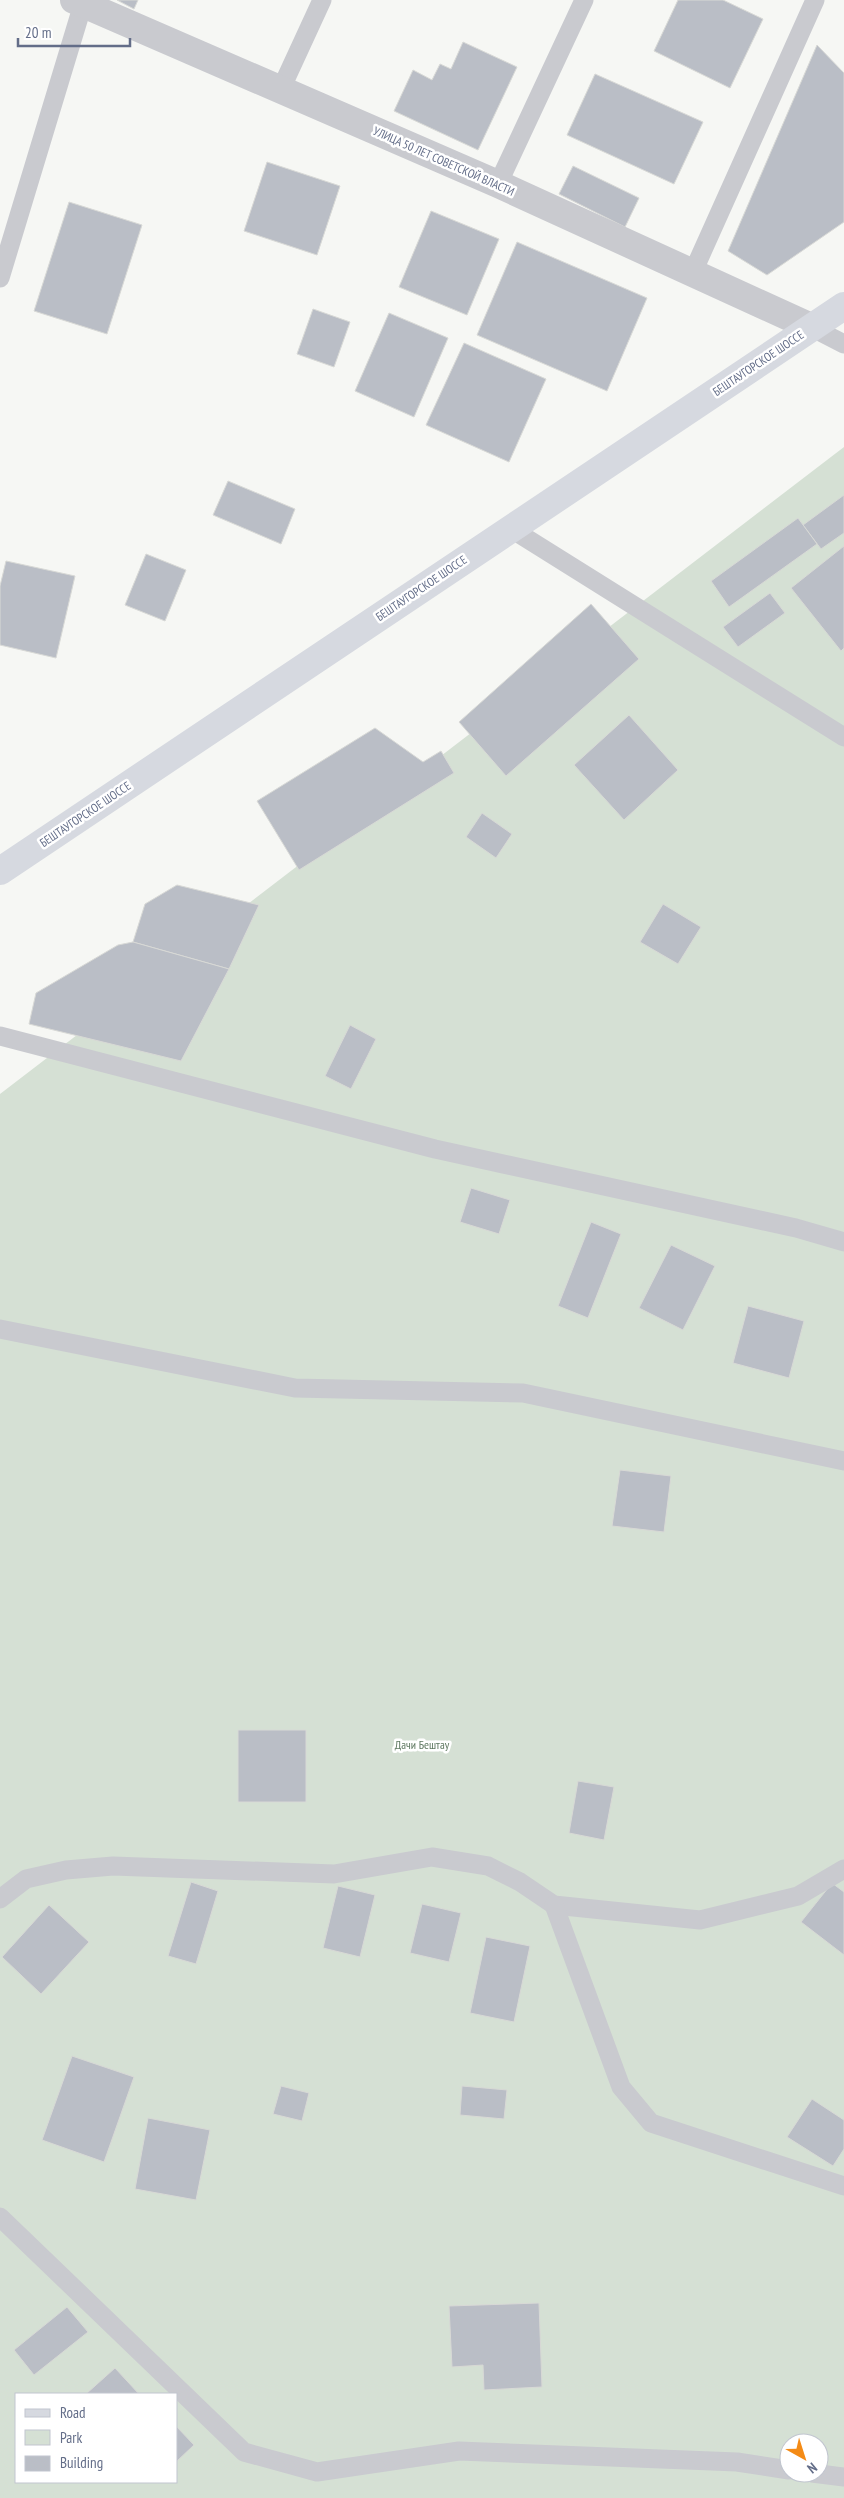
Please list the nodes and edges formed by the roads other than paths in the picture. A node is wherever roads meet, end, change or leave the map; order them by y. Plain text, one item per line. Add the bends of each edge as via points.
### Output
1 (322, 0) edge
2 (584, 0) edge
3 (815, 0) edge
4 (78, 2) edge
5 (281, 89) junction
6 (498, 184) junction
7 (693, 272) junction
8 (0, 278) edge
9 (844, 306) edge
10 (812, 328) junction
11 (844, 344) edge
12 (510, 528) junction
13 (844, 737) edge
14 (0, 871) edge
15 (0, 1036) edge
16 (844, 1242) edge
17 (0, 1329) edge
18 (844, 1461) edge
19 (844, 1869) edge
20 (0, 1899) edge
21 (554, 1904) junction
22 (844, 2186) edge
23 (0, 2217) edge
24 (779, 2468) edge
25 (829, 2476) edge
26 (844, 2478) edge

1 - 5 lane
2 - 6 lane
3 - 7 lane
4 - 5 street, УЛИЦА 50 ЛЕТ СОВЕТСКОЙ ВЛАСТИ
4 - 8 lane
5 - 6 street, УЛИЦА 50 ЛЕТ СОВЕТСКОЙ ВЛАСТИ
6 - 7 street, УЛИЦА 50 ЛЕТ СОВЕТСКОЙ ВЛАСТИ
7 - 10 street, УЛИЦА 50 ЛЕТ СОВЕТСКОЙ ВЛАСТИ
9 - 10 main road, БЕШТАУГОРСКОЕ ШОССЕ
10 - 11 lane
10 - 12 main road, БЕШТАУГОРСКОЕ ШОССЕ
12 - 13 lane
12 - 14 main road, БЕШТАУГОРСКОЕ ШОССЕ
15 - 16 lane via 435,1149 787,1226
17 - 18 lane via 295,1388 523,1393
19 - 21 lane via 798,1896 700,1920
20 - 21 lane via 26,1879 66,1870 113,1866 334,1874 432,1856 488,1866
21 - 22 lane via 621,2087 651,2123
23 - 24 lane via 244,2452 318,2472 458,2451 737,2462
25 - 26 lane

